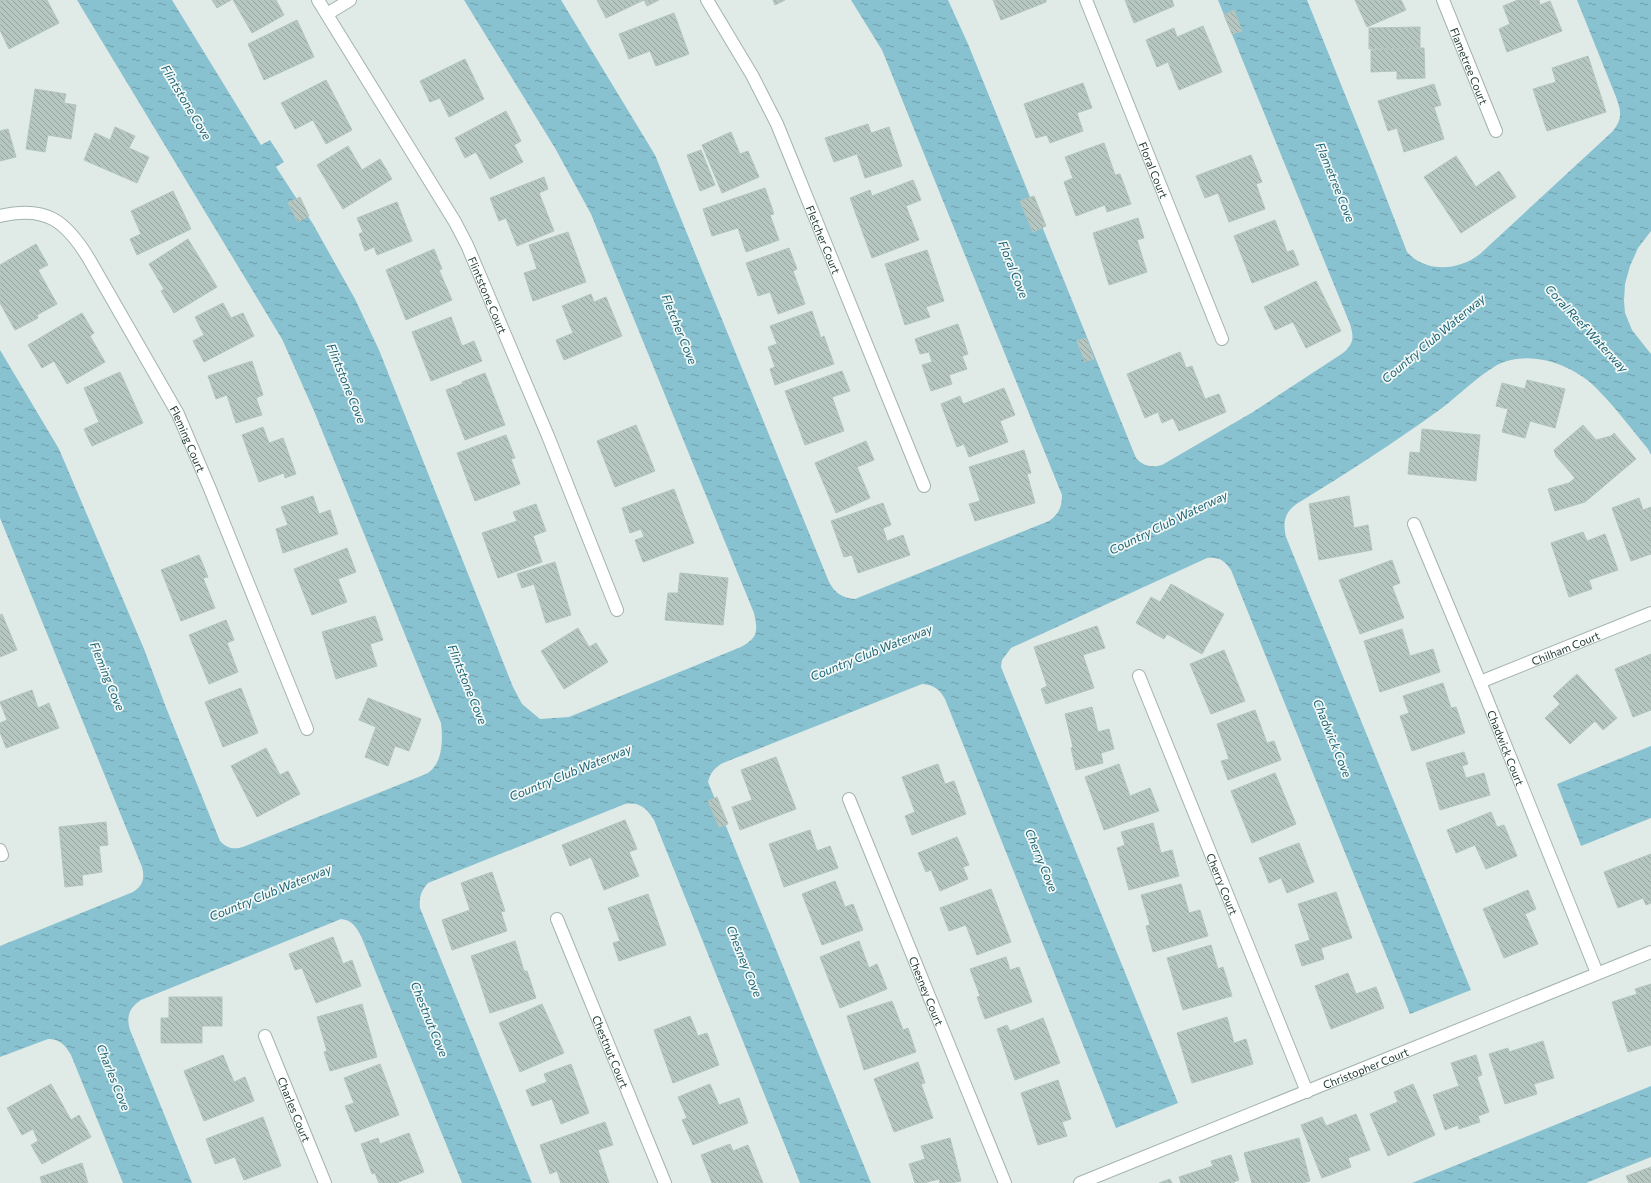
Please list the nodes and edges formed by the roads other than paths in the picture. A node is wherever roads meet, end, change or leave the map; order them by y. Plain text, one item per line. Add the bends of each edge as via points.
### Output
1 (318, 0) edge
2 (350, 0) edge
3 (707, 0) edge
4 (1086, 0) edge
5 (1443, 0) edge
6 (327, 14) junction
7 (1496, 132) dead end
8 (0, 216) edge
9 (1222, 340) dead end
10 (924, 486) dead end
11 (1414, 524) dead end
12 (617, 610) dead end
13 (1651, 613) edge
14 (1139, 676) dead end
15 (1480, 682) junction
16 (307, 729) dead end
17 (849, 799) dead end
18 (557, 919) dead end
19 (1651, 952) edge
20 (1597, 973) junction
21 (265, 1036) dead end
22 (1307, 1092) junction
23 (325, 1183) edge
24 (665, 1183) edge
25 (1005, 1183) edge
26 (1080, 1183) edge

1 - 6 street, Flintstone Court
2 - 6 street
3 - 10 street, Fletcher Court via 752,75 777,124
4 - 9 street, Floral Court
5 - 7 street, Flametree Court
6 - 12 street, Flintstone Court via 467,245 548,436
8 - 16 street, Fleming Court via 36,212 51,217 71,234 89,259 178,414
11 - 15 street, Chadwick Court
13 - 15 street, Chilham Court
14 - 22 street, Cherry Court
15 - 20 street, Chadwick Court
17 - 25 street, Chesney Court
18 - 24 street, Chestnut Court
19 - 20 street, Christopher Court
20 - 22 street, Christopher Court
21 - 23 street, Charles Court
22 - 26 street, Christopher Court

